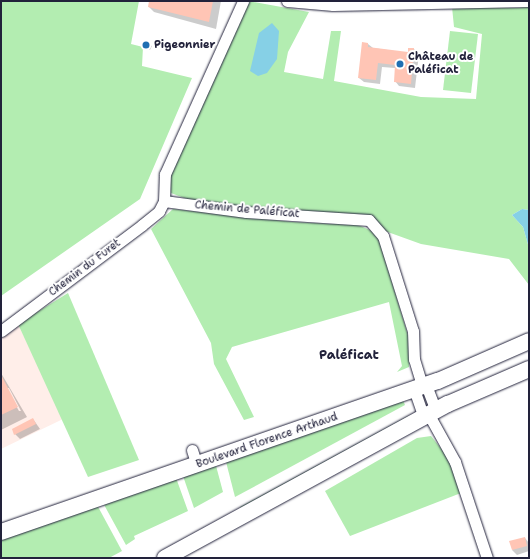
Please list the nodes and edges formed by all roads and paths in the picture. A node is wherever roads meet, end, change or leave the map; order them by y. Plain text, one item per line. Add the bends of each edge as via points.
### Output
1 (243, 1) edge
2 (287, 1) edge
3 (529, 1) edge
4 (164, 201) junction
5 (1, 332) edge
6 (529, 341) edge
7 (529, 369) edge
8 (421, 387) junction
9 (430, 414) junction
10 (1, 532) edge
11 (165, 558) edge
12 (487, 558) edge

1 - 4 street via 165,174
2 - 3 street via 333,5
4 - 5 street, Chemin du Furet via 159,211 142,225
4 - 8 street, Chemin de Paléficat via 246,212 369,220 383,236 410,324
6 - 8 street, Boulevard Florence Arthaud
7 - 9 street
8 - 9 street, Chemin de Paléficat
8 - 10 street, Boulevard Florence Arthaud via 194,457
9 - 11 street
9 - 12 street via 455,462

